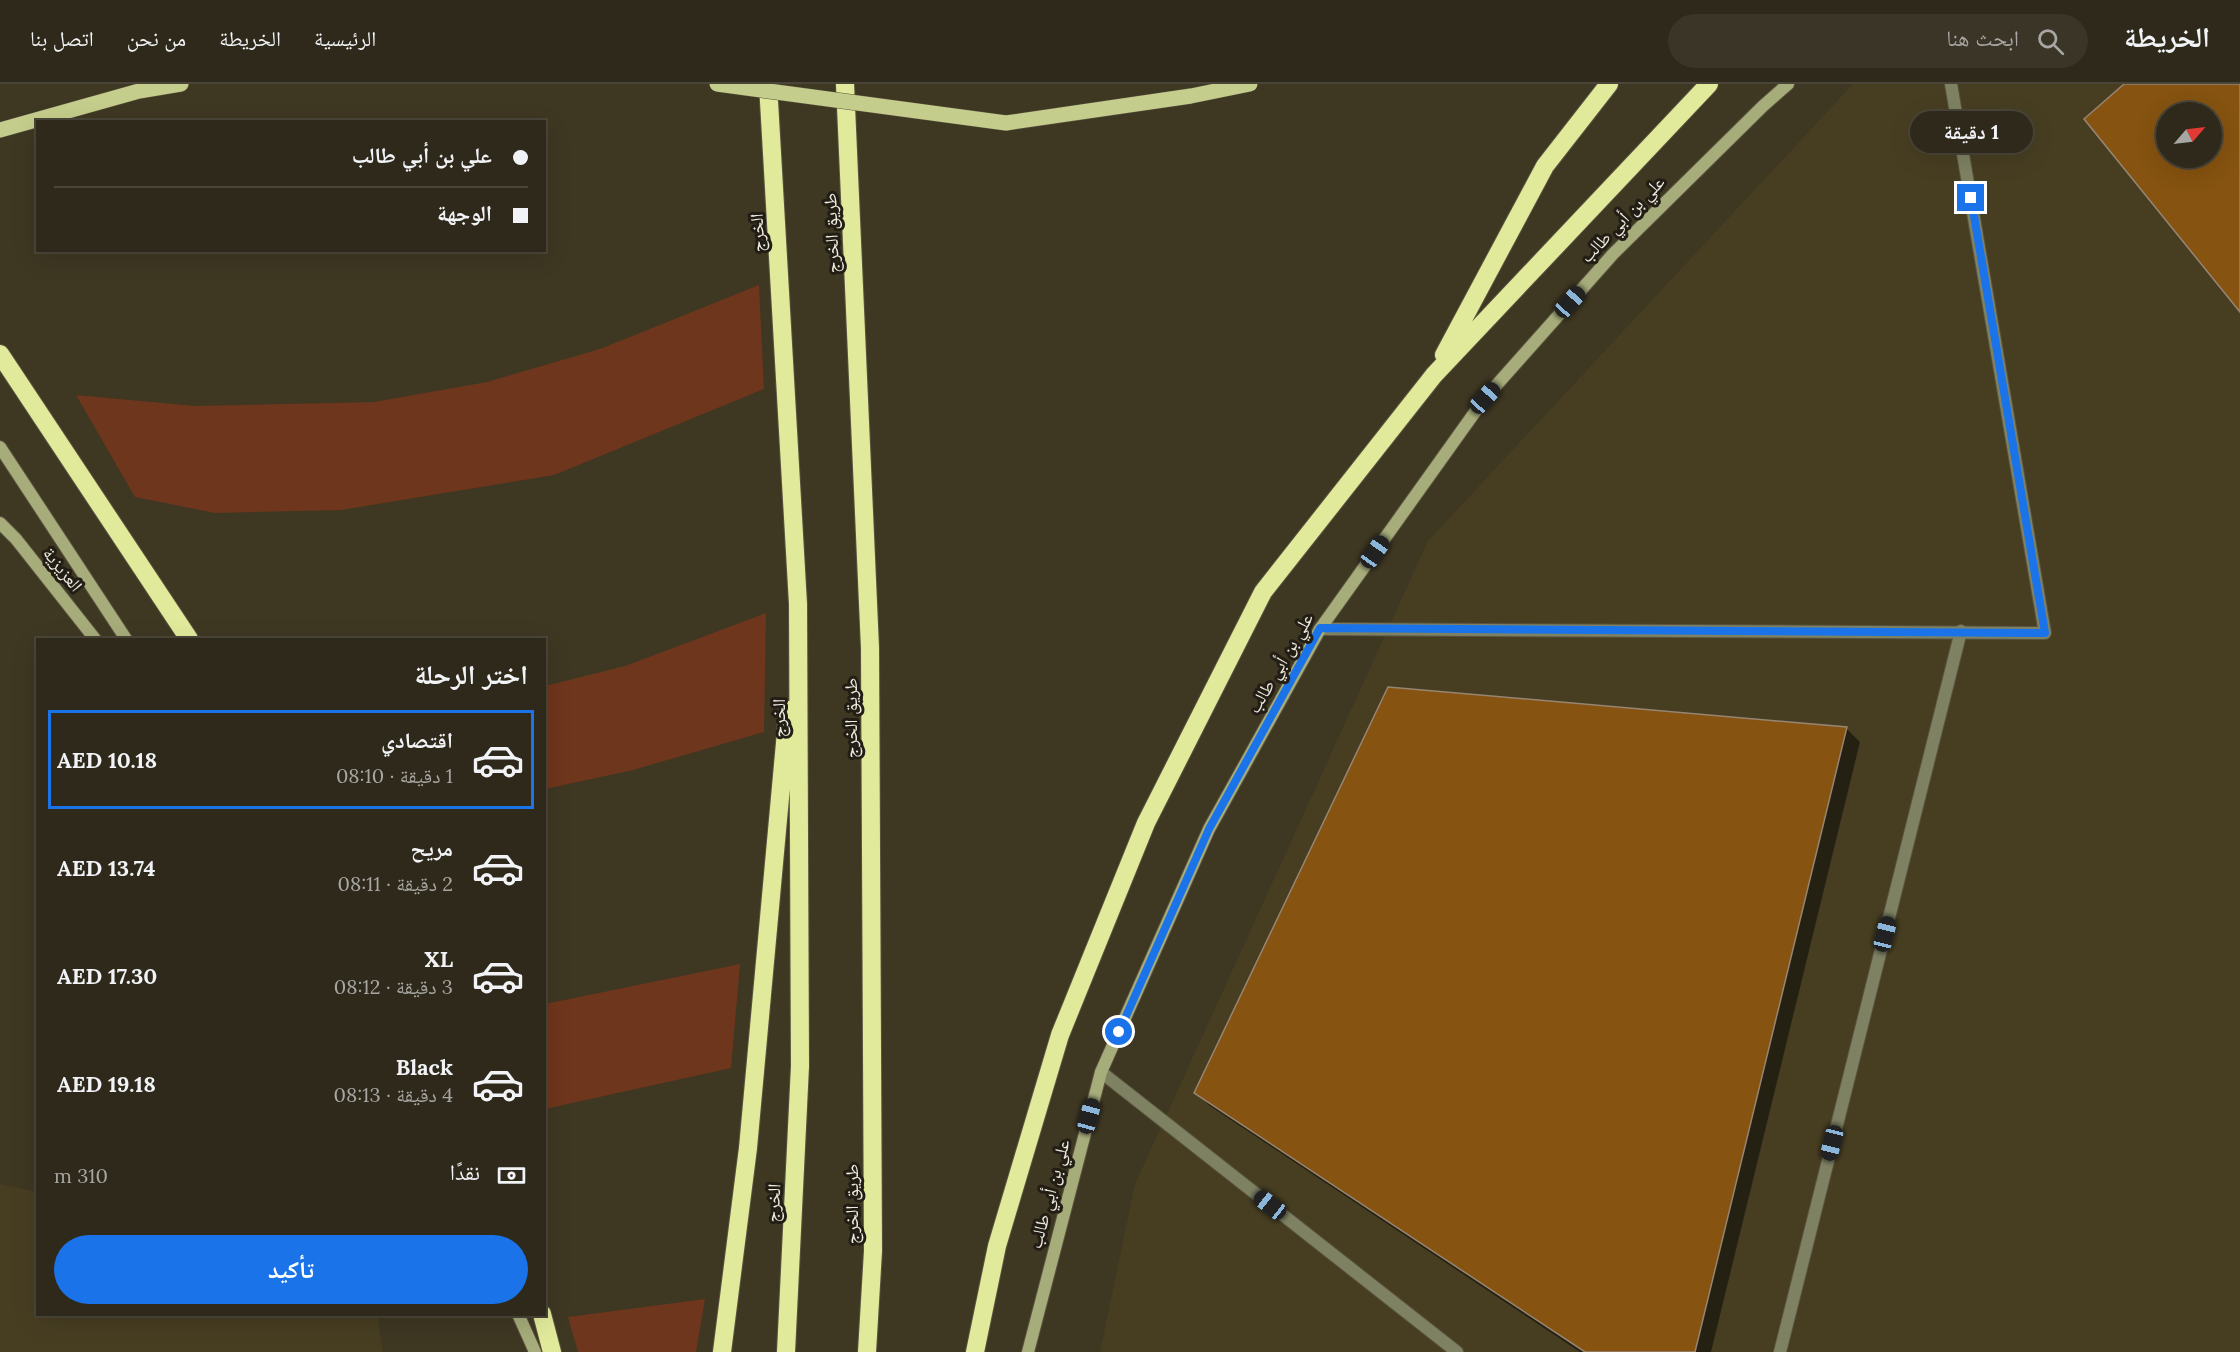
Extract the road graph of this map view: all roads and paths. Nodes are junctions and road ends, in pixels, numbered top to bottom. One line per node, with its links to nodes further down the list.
1 (181, 84): 10 (main road)
2 (717, 84): 5 (main road, bridge)
3 (768, 84): 15 (highway, الخرج)
4 (845, 84): 28 (highway, طريق الخرج)
5 (1250, 84)
6 (1609, 84): 12 (highway)
7 (1709, 84): 12 (highway)
8 (1788, 84): 16 (street, علي بن أبي طالب)
9 (1951, 84): 17 (street)
10 (0, 130)
11 (0, 354): 20 (highway)
12 (1434, 375): 29 (highway)
13 (0, 447): 19 (street)
14 (0, 523): 18 (street, العزيزية)
15 (798, 604): 26 (highway); 27 (highway, الخرج)
16 (1320, 628): 17 (street); 21 (street, علي بن أبي طالب)
17 (1961, 632): 32 (street)
18 (94, 638)
19 (125, 638)
20 (188, 638)
21 (1101, 1072): 30 (street, علي بن أبي طالب); 31 (street)
22 (519, 1316): 24 (street)
23 (543, 1316): 25 (highway)
24 (535, 1352)
25 (552, 1352)
26 (722, 1352)
27 (786, 1352)
28 (867, 1352)
29 (975, 1352)
30 (1028, 1352)
31 (1457, 1352)
32 (1780, 1352)

